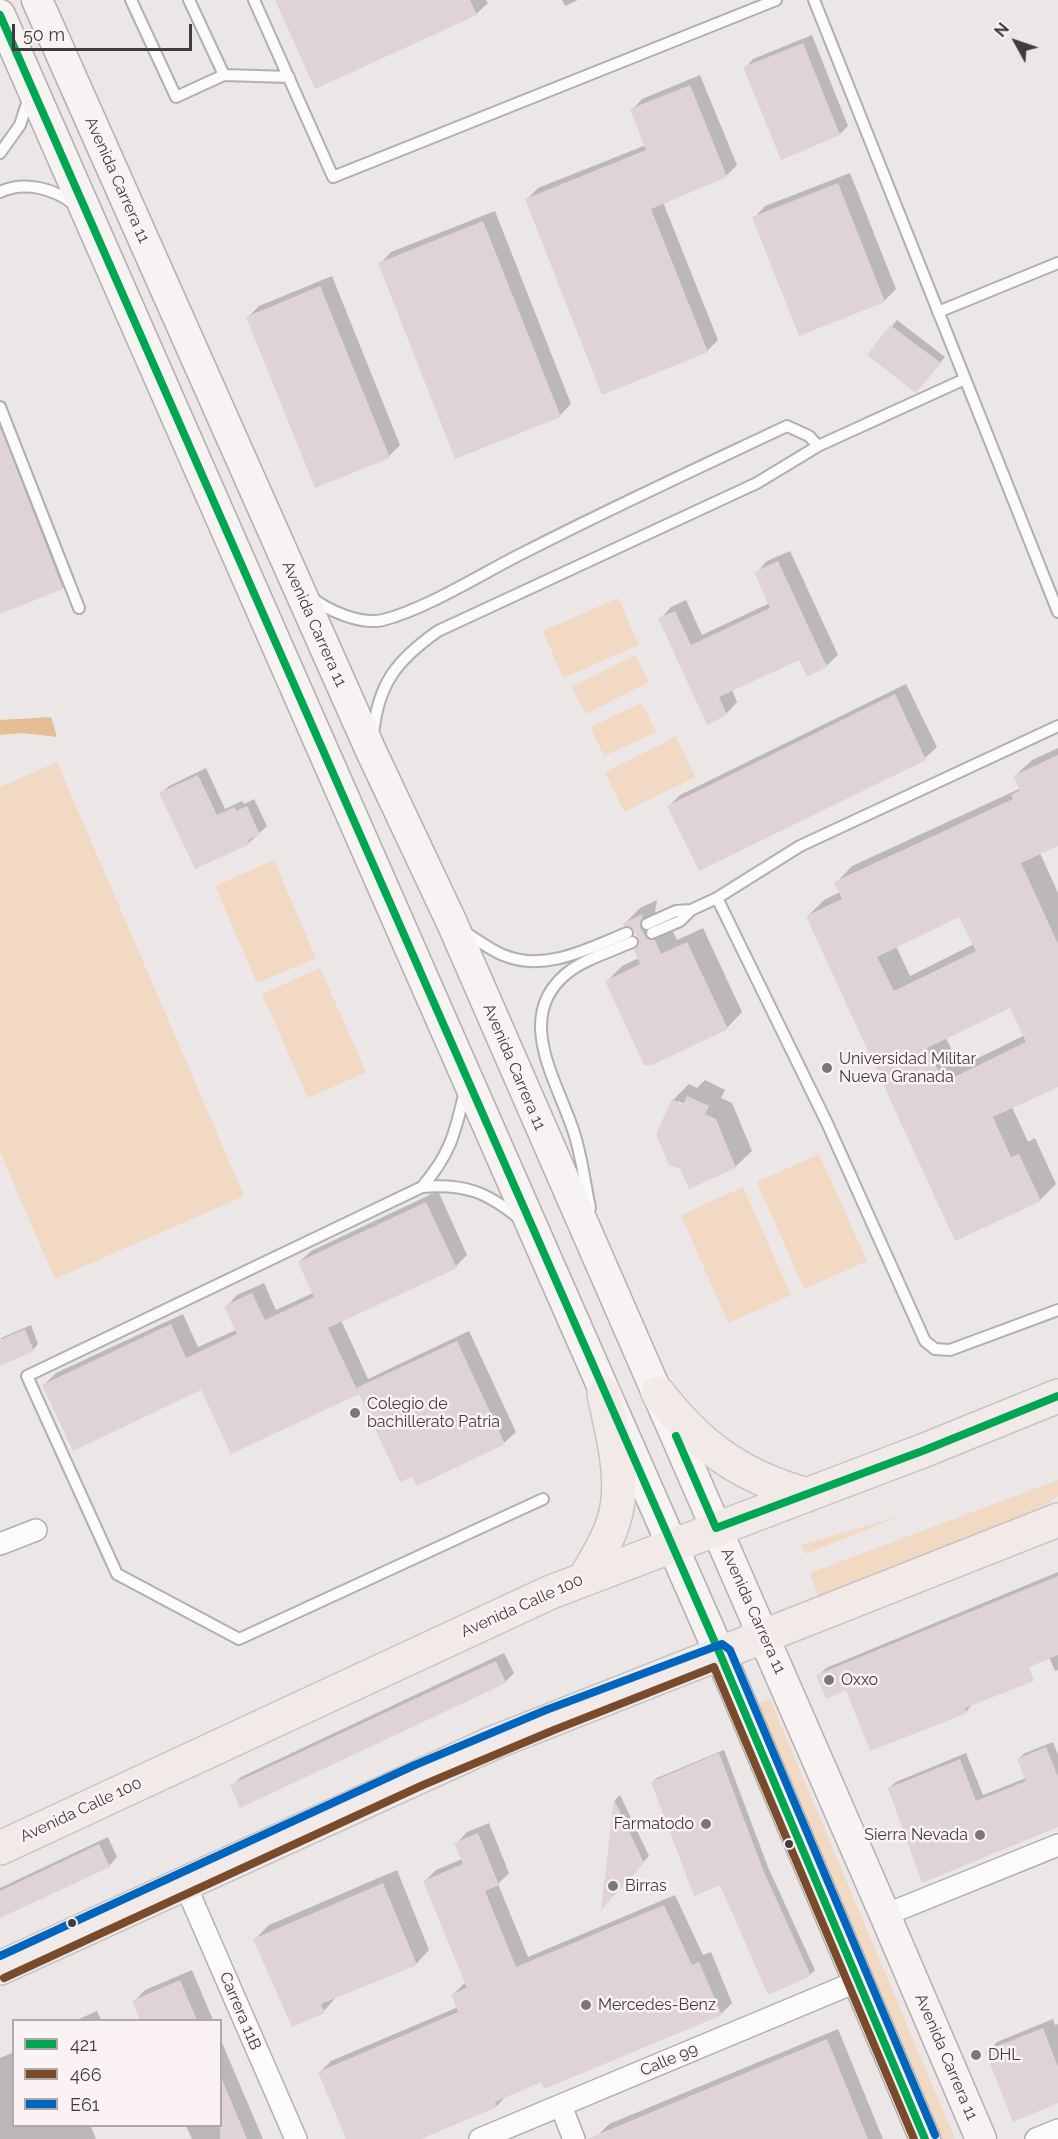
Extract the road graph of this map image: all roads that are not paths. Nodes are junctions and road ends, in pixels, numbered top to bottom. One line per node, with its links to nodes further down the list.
1 (37, 0): 19 (main road, Avenida Carrera 11)
2 (131, 0): 8 (lane)
3 (189, 0): 8 (lane)
4 (254, 0): 9 (lane)
5 (776, 0): 9 (lane)
6 (814, 0): 15 (lane)
7 (0, 15): 10 (main road)
8 (224, 75): 9 (lane)
9 (289, 77)
10 (31, 88): 11 (lane); 13 (main road)
11 (0, 153)
12 (0, 192): 13 (lane)
13 (91, 218): 27 (main road)
14 (1058, 263): 15 (lane)
15 (938, 312): 16 (lane)
16 (965, 379): 18 (lane); 21 (lane)
17 (0, 407): 20 (lane)
18 (818, 446): 19 (lane); 23 (lane)
19 (297, 585): 23 (main road, Avenida Carrera 11)
20 (79, 608)
21 (1058, 612)
22 (1058, 726): 24 (lane)
23 (371, 751): 25 (main road, Avenida Carrera 11)
24 (717, 898): 26 (lane); 31 (lane)
25 (452, 924): 30 (main road, Avenida Carrera 11); 30 (lane)
26 (650, 929)
27 (467, 1082): 28 (lane); 29 (main road)
28 (422, 1187): 29 (lane); 36 (lane)
29 (531, 1228): 33 (main road)
30 (603, 1273): 32 (main road, Avenida Carrera 11)
31 (1058, 1310)
32 (658, 1393): 35 (main road); 38 (main road, Avenida Carrera 11)
33 (604, 1394): 41 (main road); 42 (main road)
34 (1058, 1396): 35 (main road, Avenida Calle 100)
35 (807, 1495): 38 (main road, Avenida Calle 100)
36 (543, 1499)
37 (1058, 1520): 43 (main road)
38 (716, 1528): 41 (main road, Avenida Calle 100); 43 (main road, Avenida Carrera 11)
39 (36, 1530): 40 (street)
40 (0, 1544)
41 (671, 1545): 42 (main road, Avenida Calle 100); 44 (main road)
42 (585, 1578): 46 (main road, Avenida Calle 100)
43 (764, 1636): 44 (main road); 48 (main road, Avenida Carrera 11)
44 (720, 1654): 47 (main road); 50 (main road)
45 (1058, 1845): 48 (street)
46 (0, 1848)
47 (184, 1882): 49 (main road); 53 (street, Carrera 11B)
48 (885, 1915): 57 (main road, Avenida Carrera 11)
49 (0, 1968)
50 (858, 1982): 51 (street, Calle 99); 56 (main road)
51 (561, 2106): 54 (street, Calle 99); 55 (street)
52 (1058, 2130): 58 (street)
53 (296, 2139)
54 (480, 2139)
55 (574, 2139)
56 (925, 2139)
57 (981, 2139)
58 (1036, 2139)

